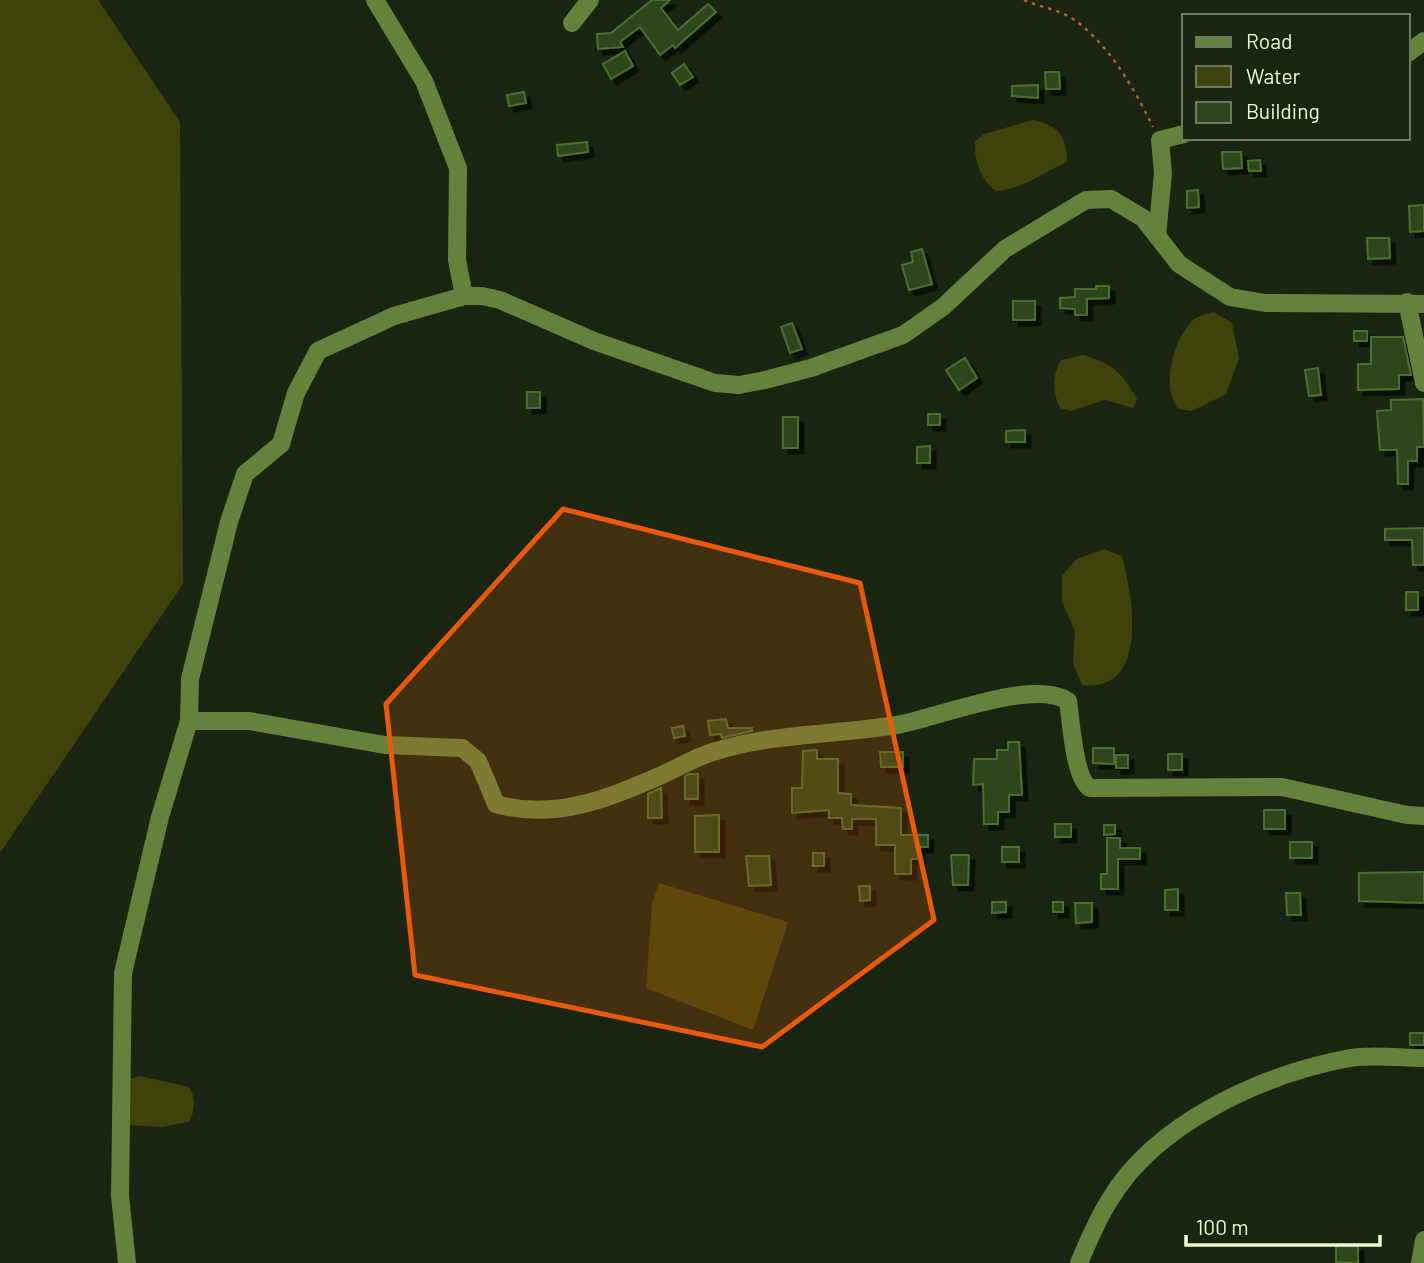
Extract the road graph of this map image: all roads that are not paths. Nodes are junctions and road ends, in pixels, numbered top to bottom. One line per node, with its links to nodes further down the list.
1 (375, 0): 6 (street)
2 (590, 0): 3 (street)
3 (572, 23)
4 (1182, 134): 5 (street)
5 (1157, 236): 6 (street); 7 (street)
6 (464, 296): 9 (street)
7 (1415, 303): 8 (street)
8 (1424, 383)
9 (189, 721): 10 (street); 13 (street)
10 (1424, 816)
11 (1424, 1058): 14 (street)
12 (1424, 1240): 15 (street)
13 (127, 1263)
14 (1079, 1263)
15 (1420, 1263)

